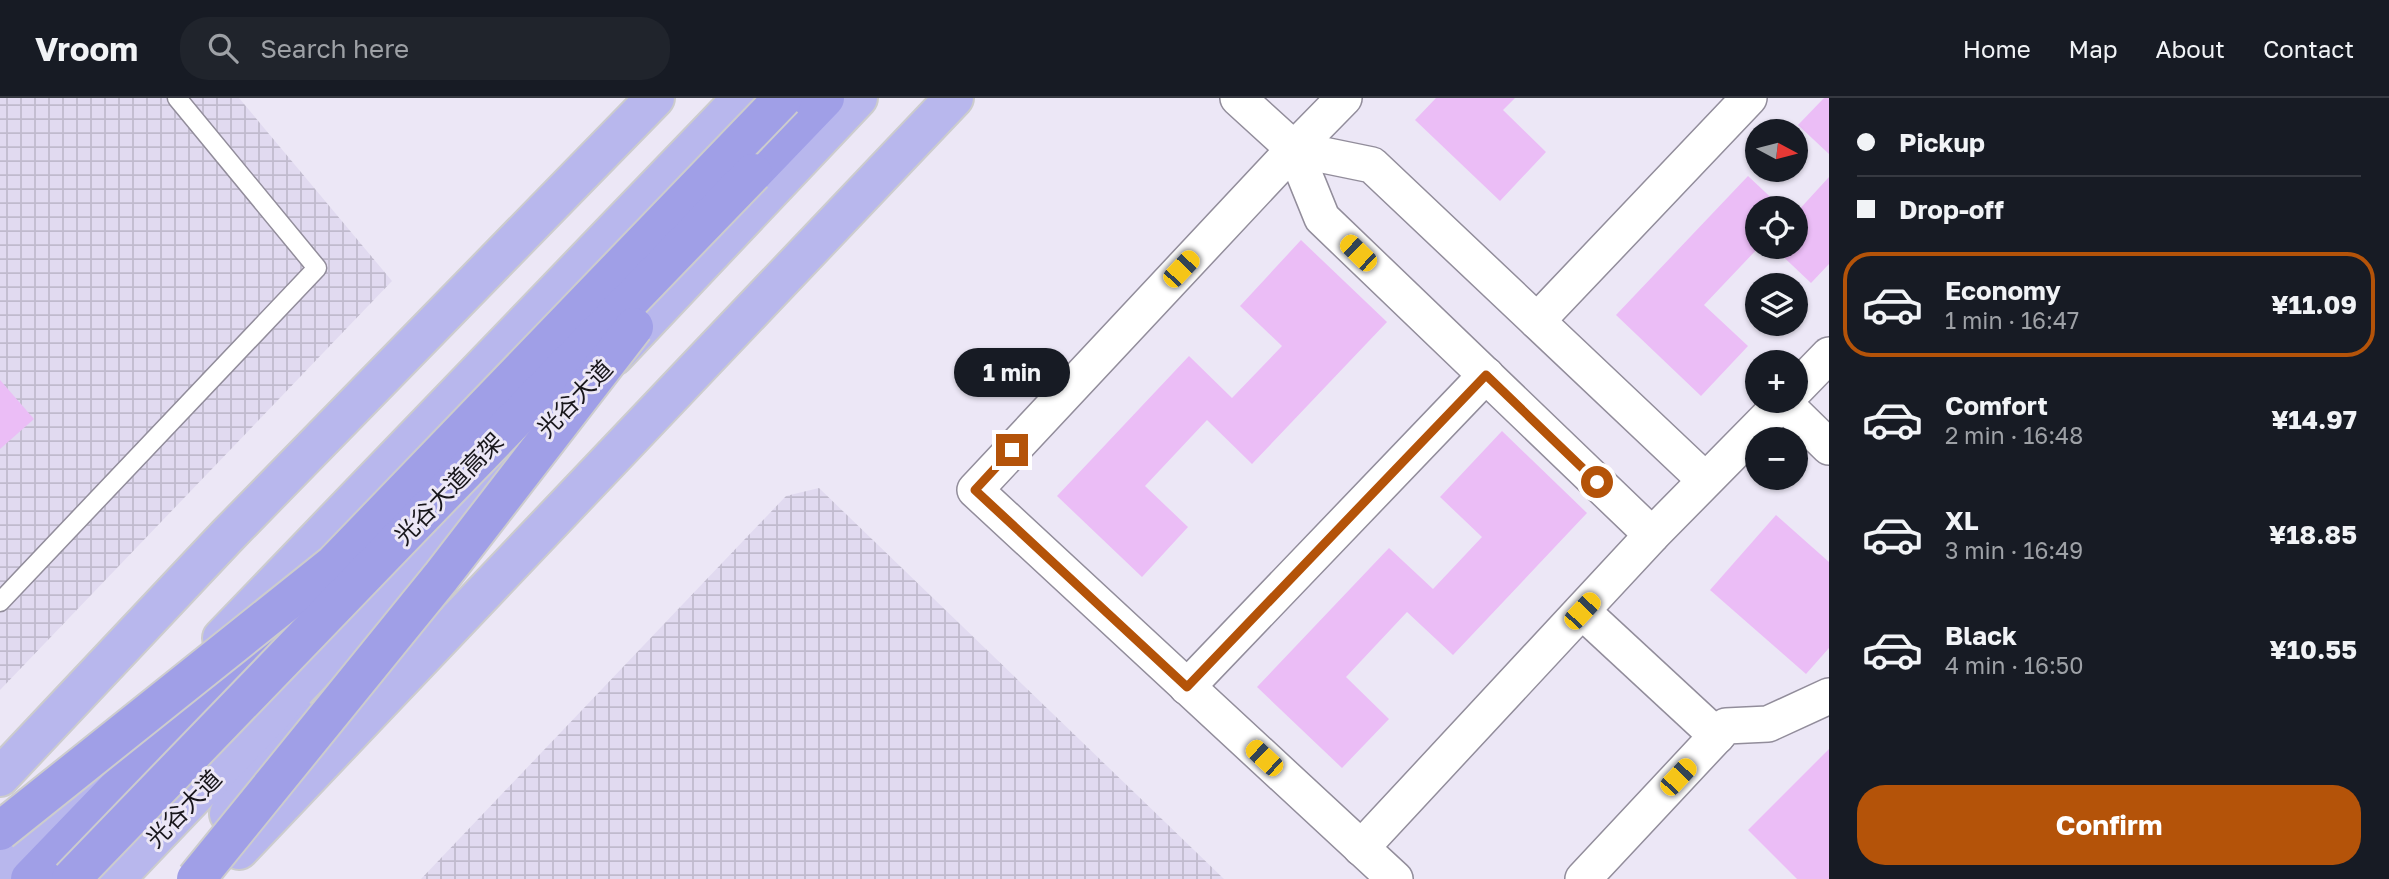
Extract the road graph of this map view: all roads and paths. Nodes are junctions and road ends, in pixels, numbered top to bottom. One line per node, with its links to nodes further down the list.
1 (177, 98): 27 (lane)
2 (655, 98): 33 (main road)
3 (730, 98): 12 (main road)
4 (743, 98): 12 (main road)
5 (783, 98): 26 (highway, 光谷大道高架, bridge)
6 (825, 98): 14 (highway, 光谷大道高架)
7 (858, 98): 25 (main road, 光谷大道)
8 (954, 98): 42 (main road)
9 (1238, 98): 13 (street)
10 (1344, 98): 13 (street)
11 (1749, 98): 15 (street)
12 (703, 139): 22 (main road)
13 (1294, 149): 15 (street); 17 (street); 30 (street)
14 (752, 173): 38 (highway, 光谷大道高架, bridge); 41 (highway, bridge)
15 (1537, 321): 23 (street)
16 (1829, 355): 18 (street)
17 (1486, 375): 24 (street); 30 (street)
18 (1808, 376)
19 (1771, 413): 23 (street)
20 (1800, 413): 21 (street)
21 (1829, 447)
22 (377, 475): 25 (main road); 36 (main road)
23 (1705, 480): 24 (street)
24 (1652, 535): 28 (street)
25 (432, 547): 29 (main road, 光谷大道)
26 (334, 564): 34 (highway, bridge); 37 (highway, 光谷大道高架, bridge)
27 (0, 602)
28 (1582, 611): 32 (street); 35 (street)
29 (368, 615): 39 (main road, 光谷大道); 40 (main road)
30 (1187, 687): 35 (street)
31 (1829, 696): 32 (street)
32 (1717, 736): 44 (street)
33 (0, 777)
34 (0, 831)
35 (1361, 848): 43 (street)
36 (0, 875)
37 (30, 879)
38 (71, 879)
39 (115, 879)
40 (184, 879)
41 (196, 879)
42 (211, 879)
43 (1395, 879)
44 (1583, 879)

